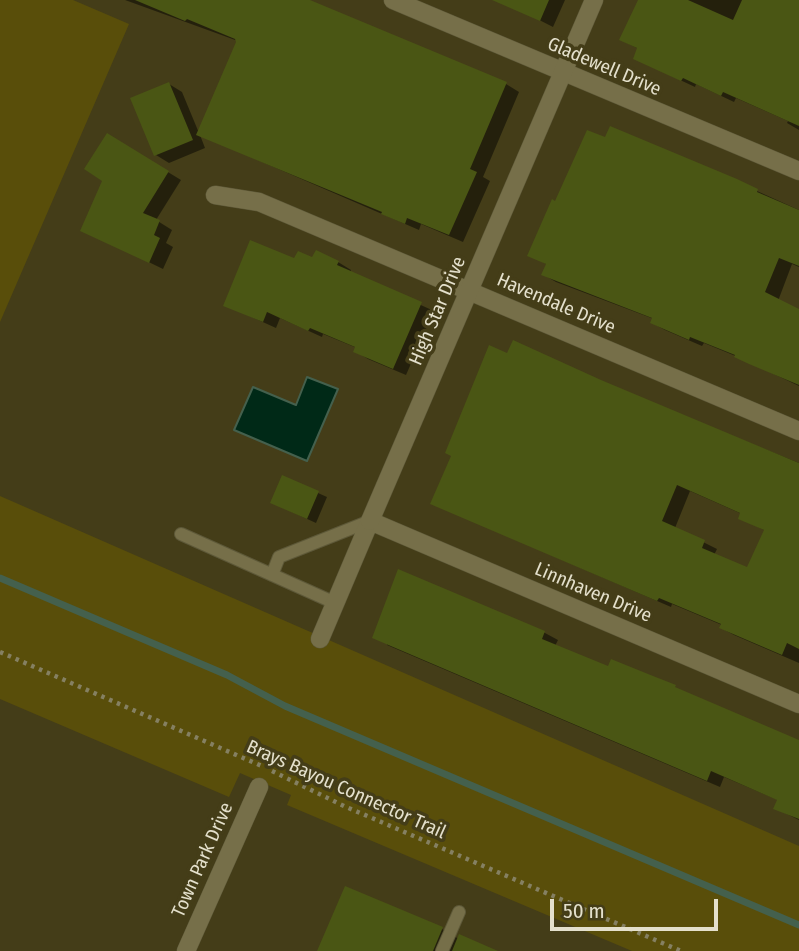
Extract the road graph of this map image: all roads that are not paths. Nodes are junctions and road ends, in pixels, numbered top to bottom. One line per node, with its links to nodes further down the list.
1 (393, 0): 3 (street, Gladewell Drive)
2 (594, 0): 3 (street, High Star Drive)
3 (563, 73): 4 (street, Gladewell Drive); 6 (street, High Star Drive)
4 (799, 171)
5 (215, 195): 6 (street, Havendale Drive)
6 (470, 290): 7 (street, Havendale Drive); 8 (street, High Star Drive)
7 (799, 431)
8 (370, 521): 10 (lane); 11 (street, High Star Drive); 13 (street, Linnhaven Drive)
9 (181, 534): 10 (lane)
10 (272, 575): 11 (lane)
11 (335, 603): 12 (street, High Star Drive)
12 (320, 639)
13 (799, 704)
14 (259, 787): 16 (street, Town Park Drive)
15 (459, 912): 17 (lane)
16 (186, 951)
17 (443, 951)

